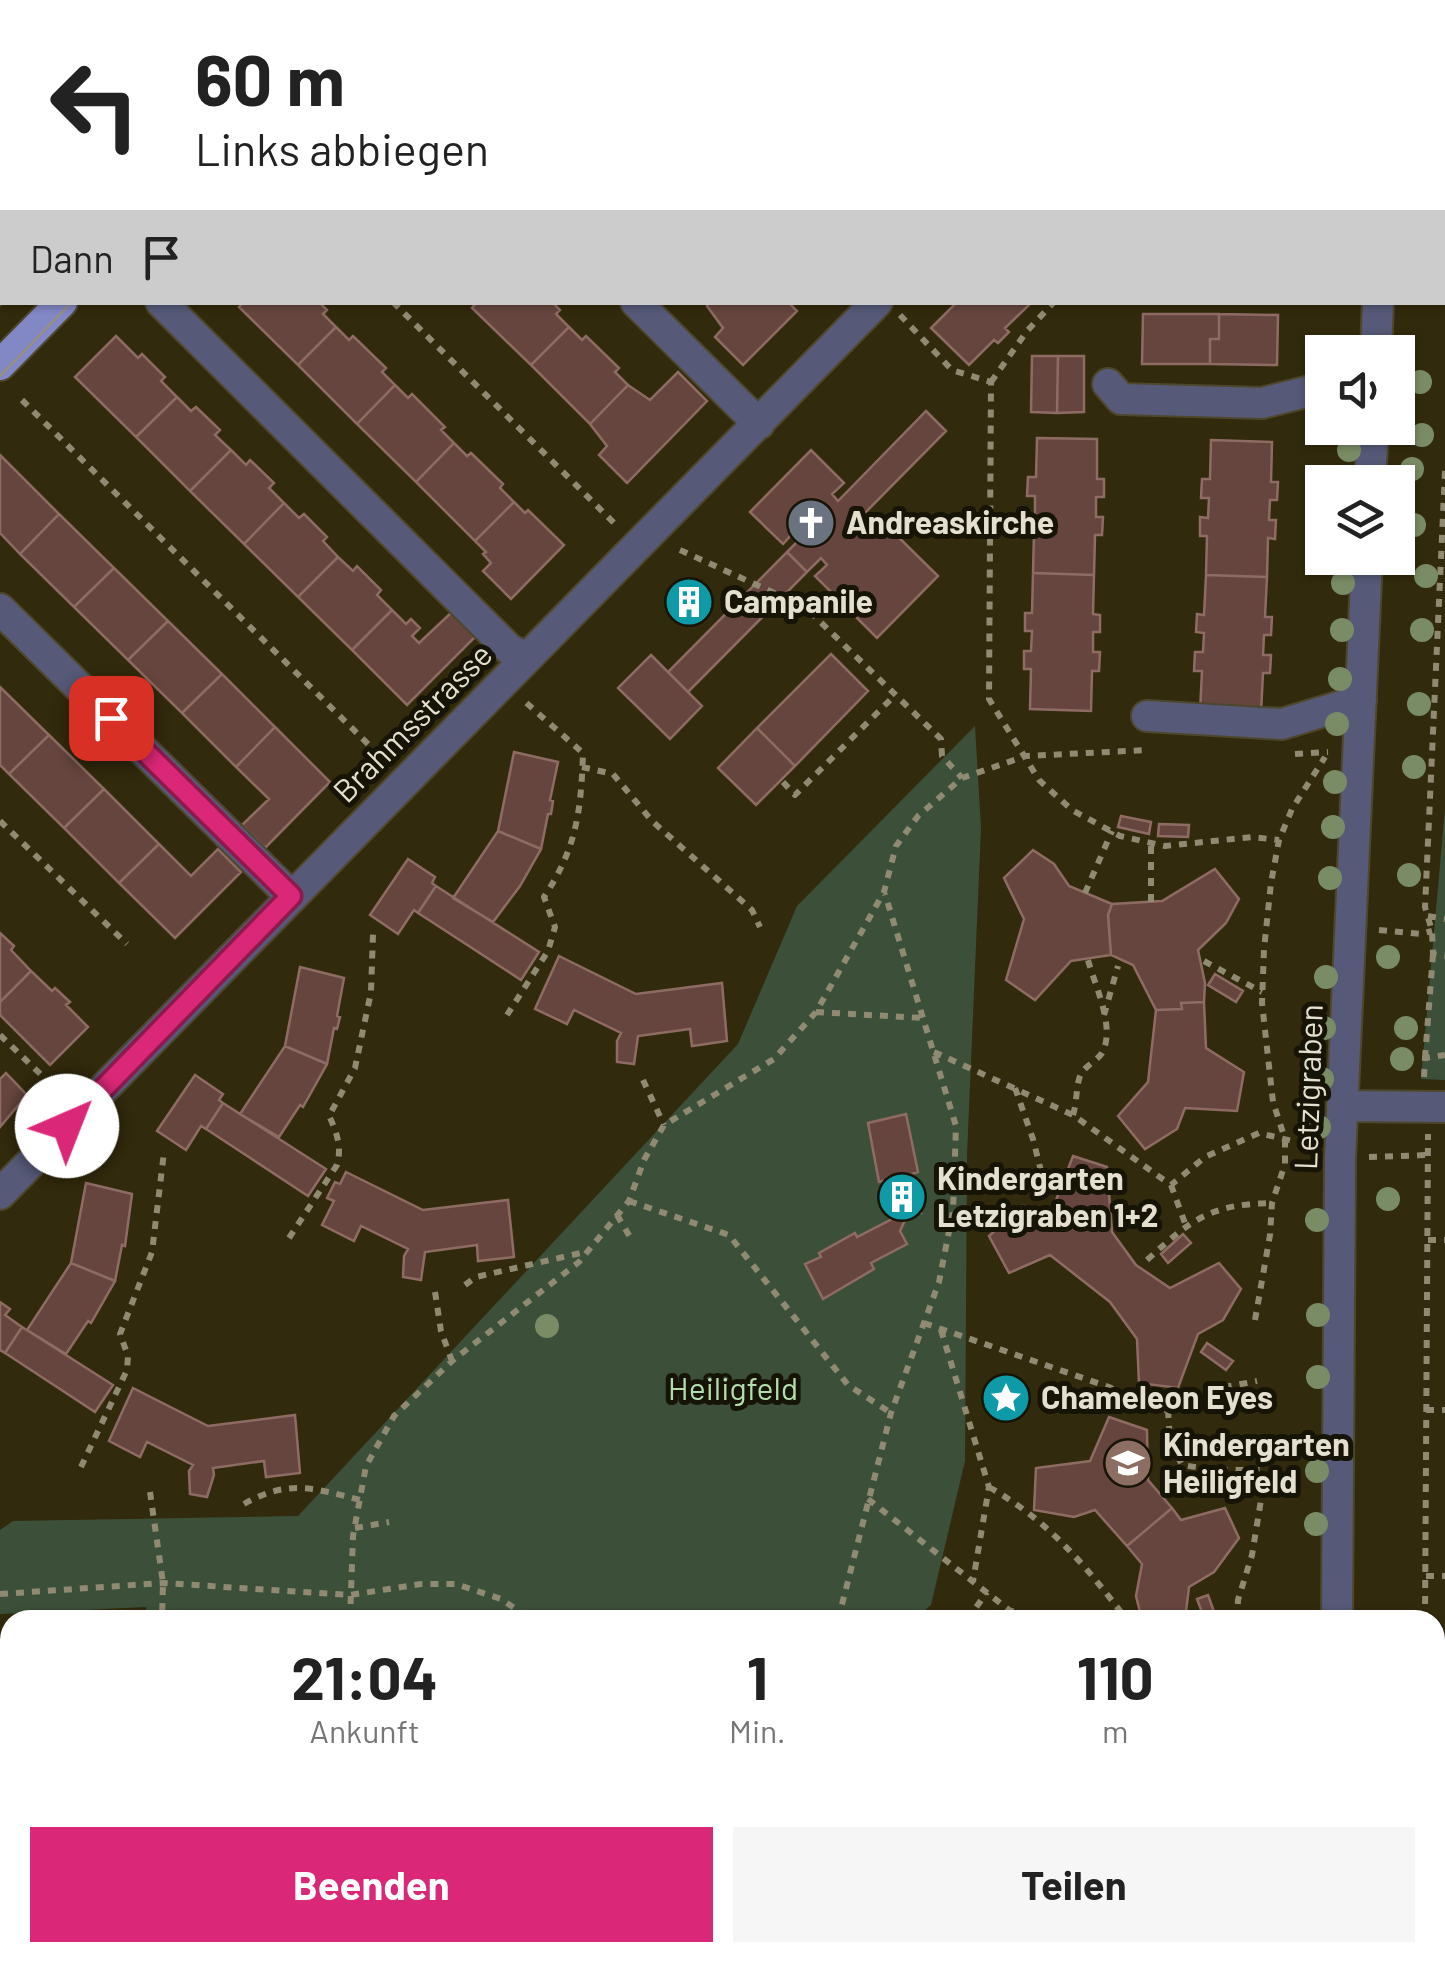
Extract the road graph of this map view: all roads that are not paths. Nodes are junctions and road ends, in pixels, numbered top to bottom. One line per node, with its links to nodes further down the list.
1 (59, 305): 7 (main road)
2 (164, 305): 13 (street)
3 (639, 305): 10 (street)
4 (1378, 305): 6 (street)
5 (886, 306): 10 (street, Brahmsstrasse)
6 (1377, 335)
7 (0, 366)
8 (1108, 384): 9 (street)
9 (1305, 393)
10 (759, 424): 13 (street, Brahmsstrasse)
11 (1366, 575): 14 (street, Letzigraben)
12 (0, 609): 16 (street)
13 (526, 658): 16 (street, Brahmsstrasse)
14 (1360, 700): 15 (street); 17 (street, Letzigraben)
15 (1147, 716)
16 (291, 896): 19 (street, Brahmsstrasse)
17 (1342, 1106): 18 (street); 20 (street, Letzigraben)
18 (1432, 1109)
19 (0, 1194)
20 (1338, 1610)

